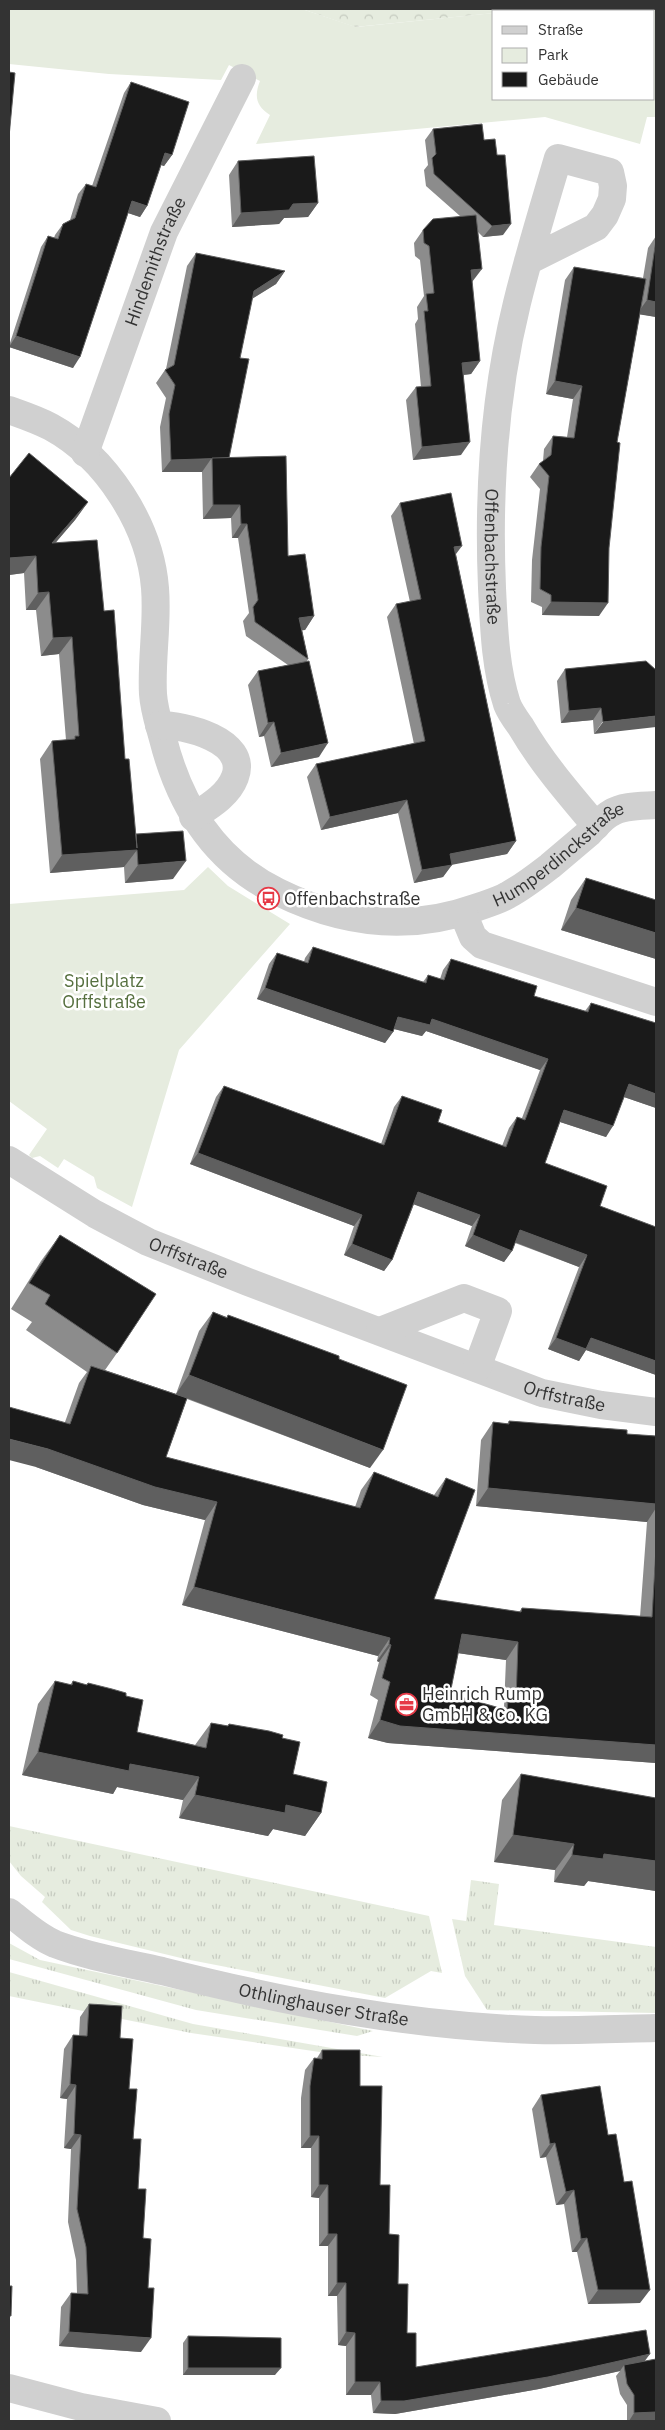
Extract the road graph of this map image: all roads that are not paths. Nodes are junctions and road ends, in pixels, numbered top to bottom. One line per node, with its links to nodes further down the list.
1 (242, 78): 4 (street, Hindemithstraße)
2 (528, 261): 8 (street, Offenbachstraße)
3 (9, 410): 4 (street)
4 (85, 453): 5 (street)
5 (159, 725): 7 (street); 7 (street)
6 (656, 805): 8 (street, Humperdinckstraße)
7 (193, 817): 9 (street, Humperdinckstraße)
8 (596, 826): 9 (street, Humperdinckstraße)
9 (463, 913): 10 (street)
10 (656, 1002)
11 (9, 1160): 12 (street, Orffstraße)
12 (380, 1331): 13 (street, Orffstraße); 13 (street)
13 (477, 1368): 14 (street, Orffstraße)
14 (656, 1412)
15 (9, 1912): 16 (street, Othlinghauser Straße)
16 (656, 2028)
17 (9, 2388): 18 (street)
18 (157, 2421)

